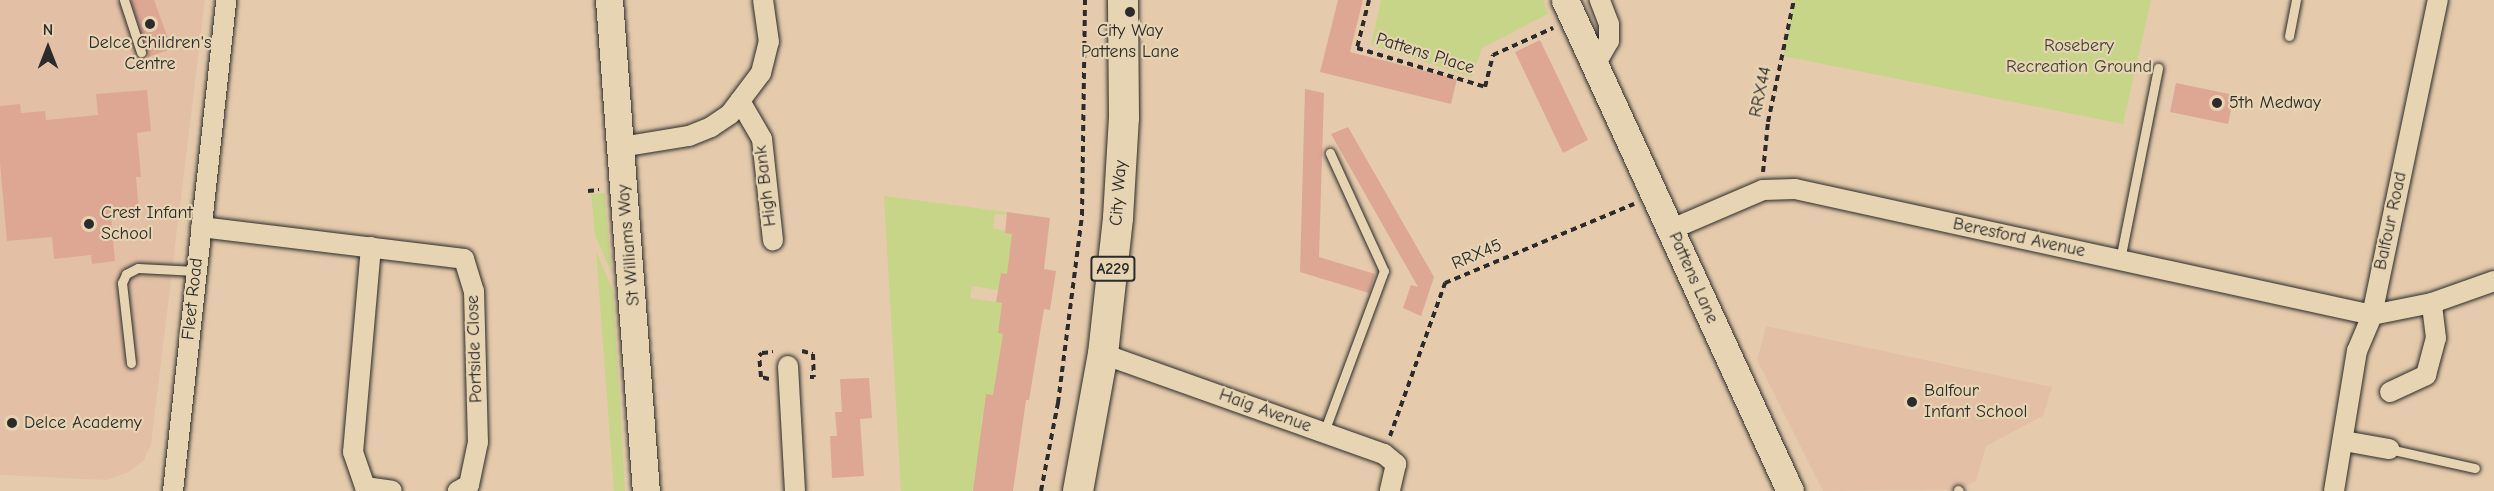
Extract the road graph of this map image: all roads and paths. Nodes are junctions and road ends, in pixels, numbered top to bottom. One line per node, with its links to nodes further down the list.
1 (124, 0): 14 (lane)
2 (226, 0): 22 (street, Fleet Road)
3 (609, 0): 18 (street, St Williams Way)
4 (763, 0): 17 (street)
5 (1085, 0): 45 (path)
6 (1123, 0): 31 (main road, City Way / A229)
7 (1369, 0): 12 (path, Pattens Place)
8 (1599, 0): 15 (street)
9 (1794, 0): 20 (path, RRX44)
10 (2296, 0): 13 (lane)
11 (2438, 0): 30 (street, Balfour Road)
12 (1569, 9): 15 (street, Pattens Lane)
13 (2289, 36)
14 (141, 52)
15 (1595, 65): 21 (street, Pattens Lane)
16 (2158, 68): 26 (lane)
17 (740, 101): 18 (street); 24 (street, High Bank)
18 (621, 147): 43 (street, St Williams Way)
19 (1330, 153): 35 (lane)
20 (1763, 190): 23 (street, Beresford Avenue); 26 (street, Beresford Avenue)
21 (1654, 195): 23 (street, Pattens Lane); 38 (path, RRX45)
22 (201, 227): 25 (street, Portside Close); 27 (street, Fleet Road)
23 (1672, 230): 48 (street, Pattens Lane)
24 (772, 240)
25 (371, 248): 40 (street); 42 (street, Portside Close)
26 (2120, 260): 30 (street, Beresford Avenue)
27 (196, 271): 32 (lane); 41 (street, Fleet Road)
28 (2494, 280): 29 (street)
29 (2432, 303): 30 (street); 34 (street)
30 (2372, 315): 36 (street, Balfour Road)
31 (1104, 354): 35 (street, Haig Avenue); 46 (main road, City Way / A229)
32 (131, 363)
33 (788, 366): 44 (street)
34 (2390, 392)
35 (1324, 432): 38 (street, Haig Avenue)
36 (2344, 441): 37 (street); 49 (street, Balfour Road)
37 (2388, 449): 39 (lane)
38 (1384, 454): 47 (street)
39 (2475, 468)
40 (383, 490)
41 (173, 491)
42 (458, 491)
43 (646, 491)
44 (795, 491)
45 (1041, 491)
46 (1078, 491)
47 (1390, 491)
48 (1790, 491)
49 (2334, 491)

